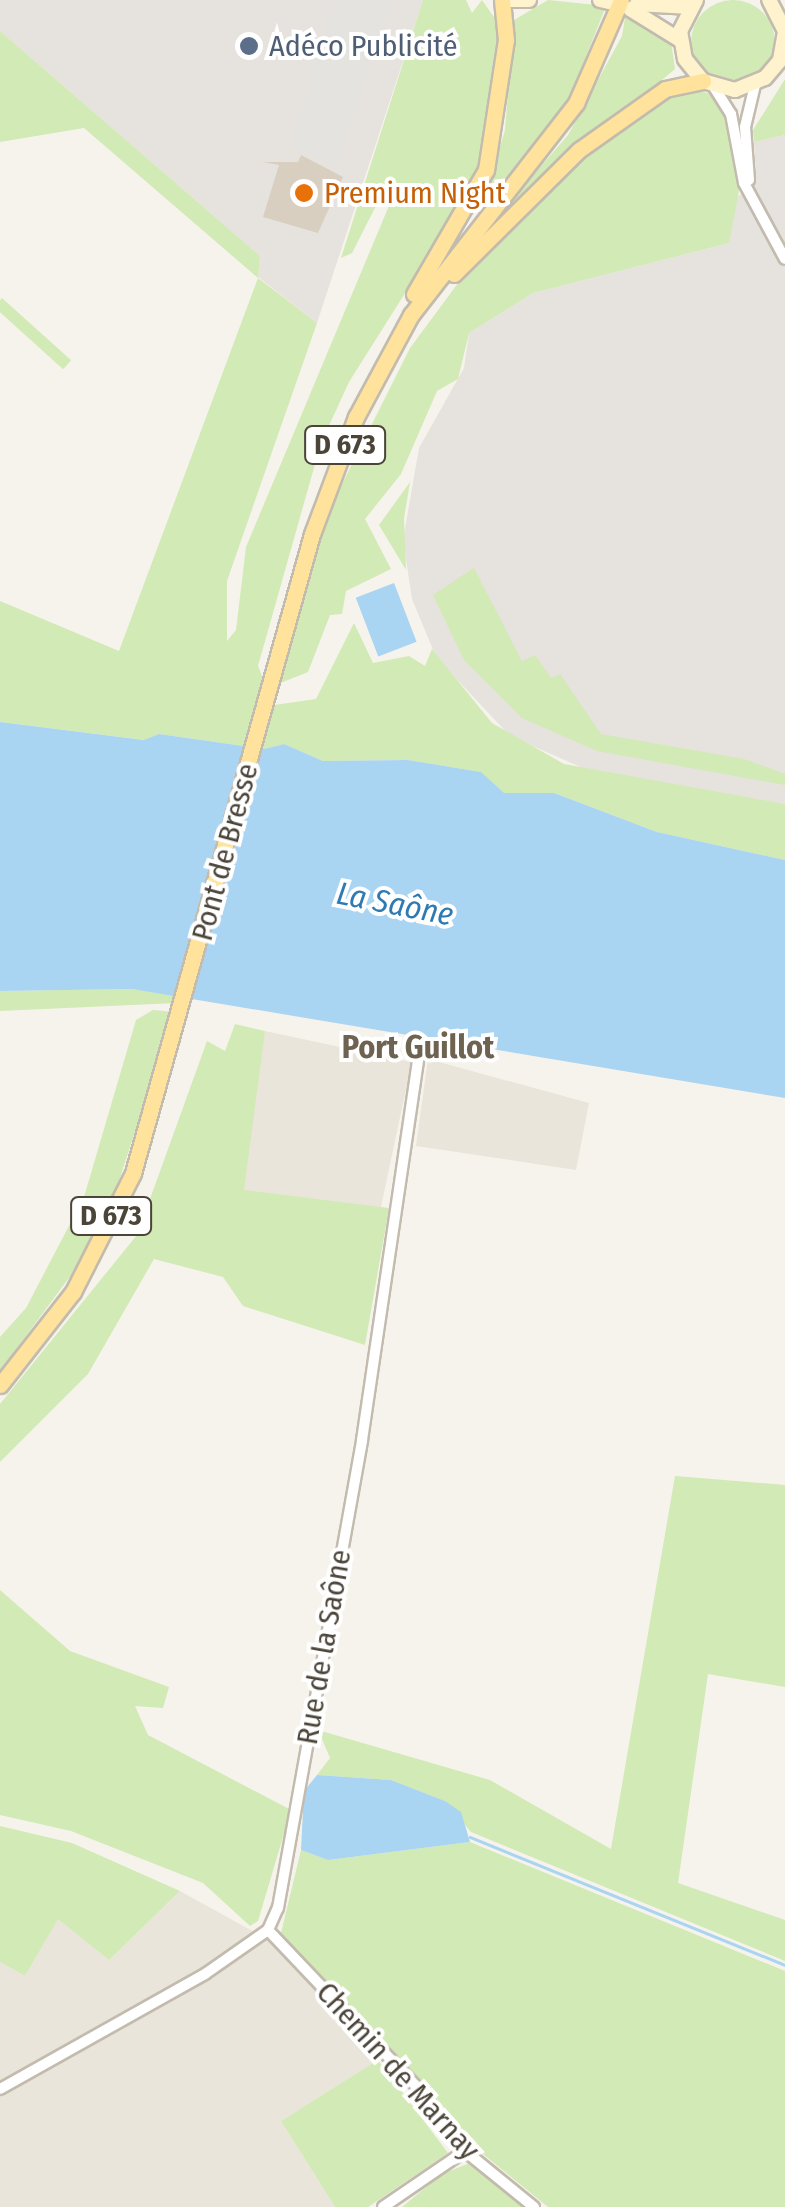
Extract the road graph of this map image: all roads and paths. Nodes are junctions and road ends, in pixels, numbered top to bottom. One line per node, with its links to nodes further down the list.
1 (504, 0): 2 (main road); 12 (main road)
2 (529, 0)
3 (618, 3): 4 (main road); 6 (main road); 12 (main road, D 673)
4 (693, 3): 6 (main road)
5 (778, 9): 7 (main road)
6 (680, 40): 8 (main road)
7 (784, 49): 9 (main road)
8 (708, 84): 9 (main road); 10 (street); 13 (main road)
9 (755, 85): 10 (street)
10 (751, 196): 11 (street)
11 (785, 259)
12 (380, 366): 13 (main road, D 673)
13 (356, 417): 15 (main road, Pont de Bresse / D 673)
14 (419, 1054): 16 (street, Rue de la Saône)
15 (0, 1385)
16 (268, 1930): 17 (street); 18 (street, Chemin de Marnay)
17 (0, 2089)
18 (465, 2152): 19 (street); 20 (street, Chemin de Marnay)
19 (383, 2207)
20 (534, 2207)

